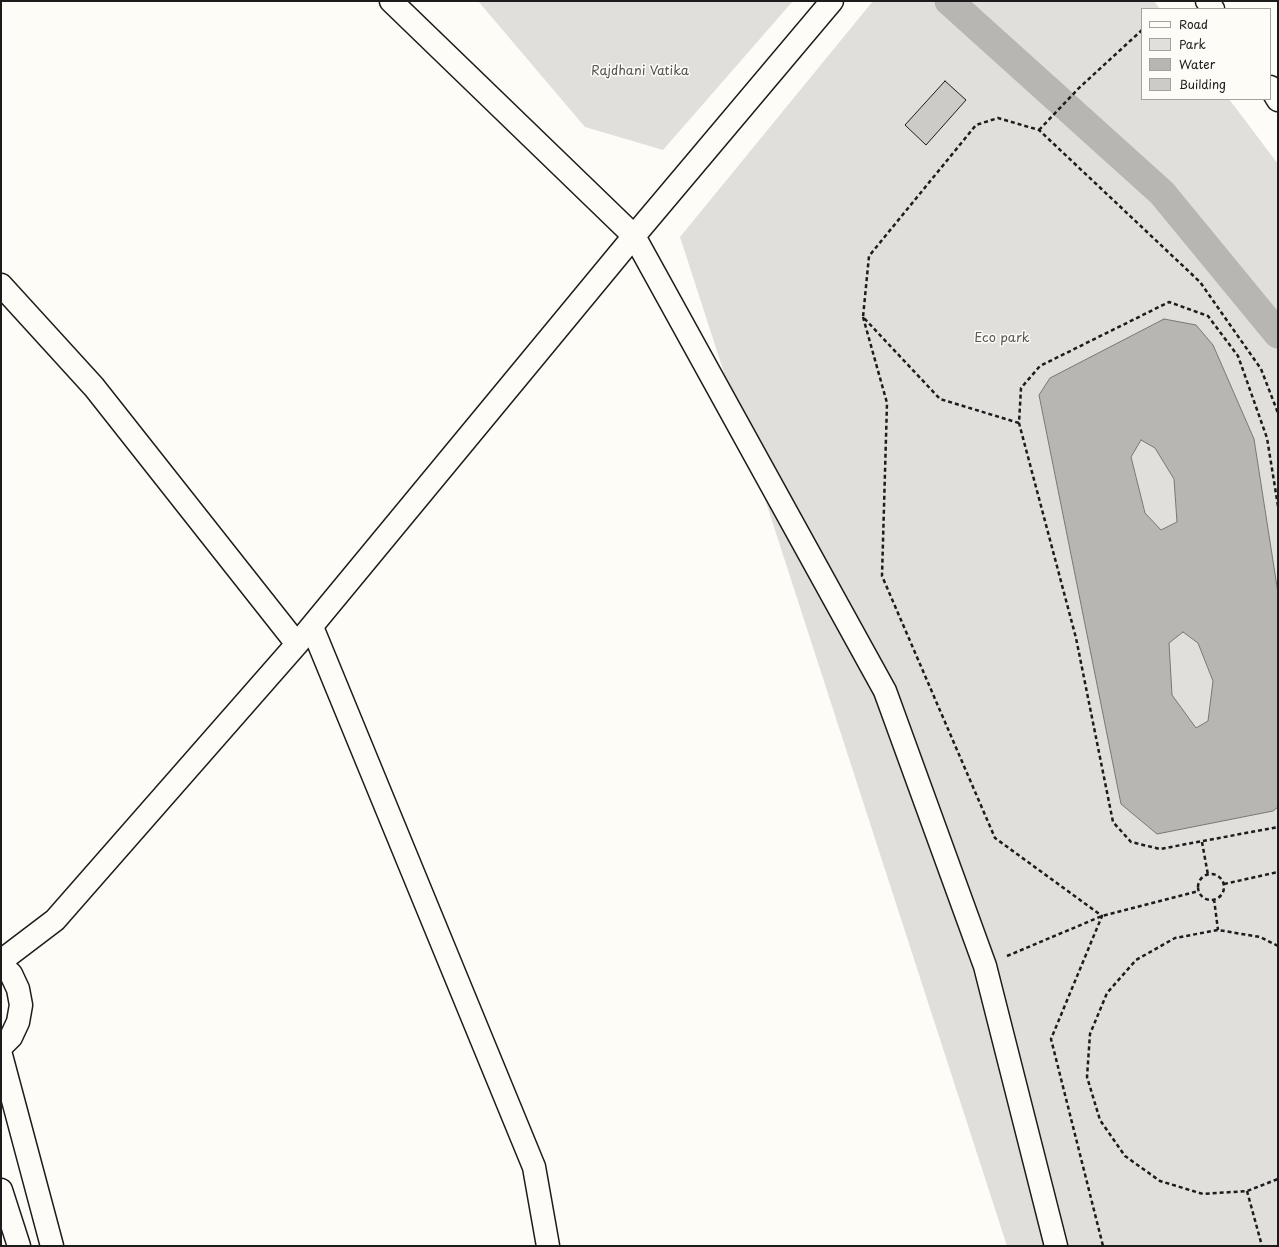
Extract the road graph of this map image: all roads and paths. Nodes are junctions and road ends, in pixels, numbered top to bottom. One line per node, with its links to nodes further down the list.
1 (392, 1): 7 (street)
2 (832, 1): 7 (street)
3 (1141, 31): 6 (path)
4 (1271, 89): 5 (street)
5 (1278, 100)
6 (1038, 130): 9 (path); 10 (path)
7 (634, 236): 13 (street); 27 (street)
8 (1, 285): 14 (street)
9 (863, 318): 11 (path); 22 (path)
10 (1278, 413)
11 (1019, 423): 12 (path); 16 (path)
12 (1278, 506)
13 (312, 627): 14 (street); 35 (street)
14 (297, 644): 25 (street)
15 (1278, 827): 16 (path)
16 (1202, 842): 18 (path)
17 (1278, 872): 19 (path)
18 (1208, 875): 19 (path); 20 (path)
19 (1224, 884): 21 (path)
20 (1199, 891): 21 (path); 22 (path)
21 (1214, 899): 23 (path)
22 (1102, 916): 27 (path); 37 (path)
23 (1218, 930): 24 (path); 32 (path)
24 (1278, 946)
25 (1, 961)
26 (1, 964): 28 (street)
27 (985, 966): 36 (street)
28 (1, 1047)
29 (1, 1055): 34 (street)
30 (1278, 1179): 32 (path)
31 (1, 1190): 33 (street)
32 (1247, 1191): 38 (path)
33 (19, 1246)
34 (52, 1246)
35 (548, 1246)
36 (1056, 1246)
37 (1103, 1246)
38 (1262, 1246)

